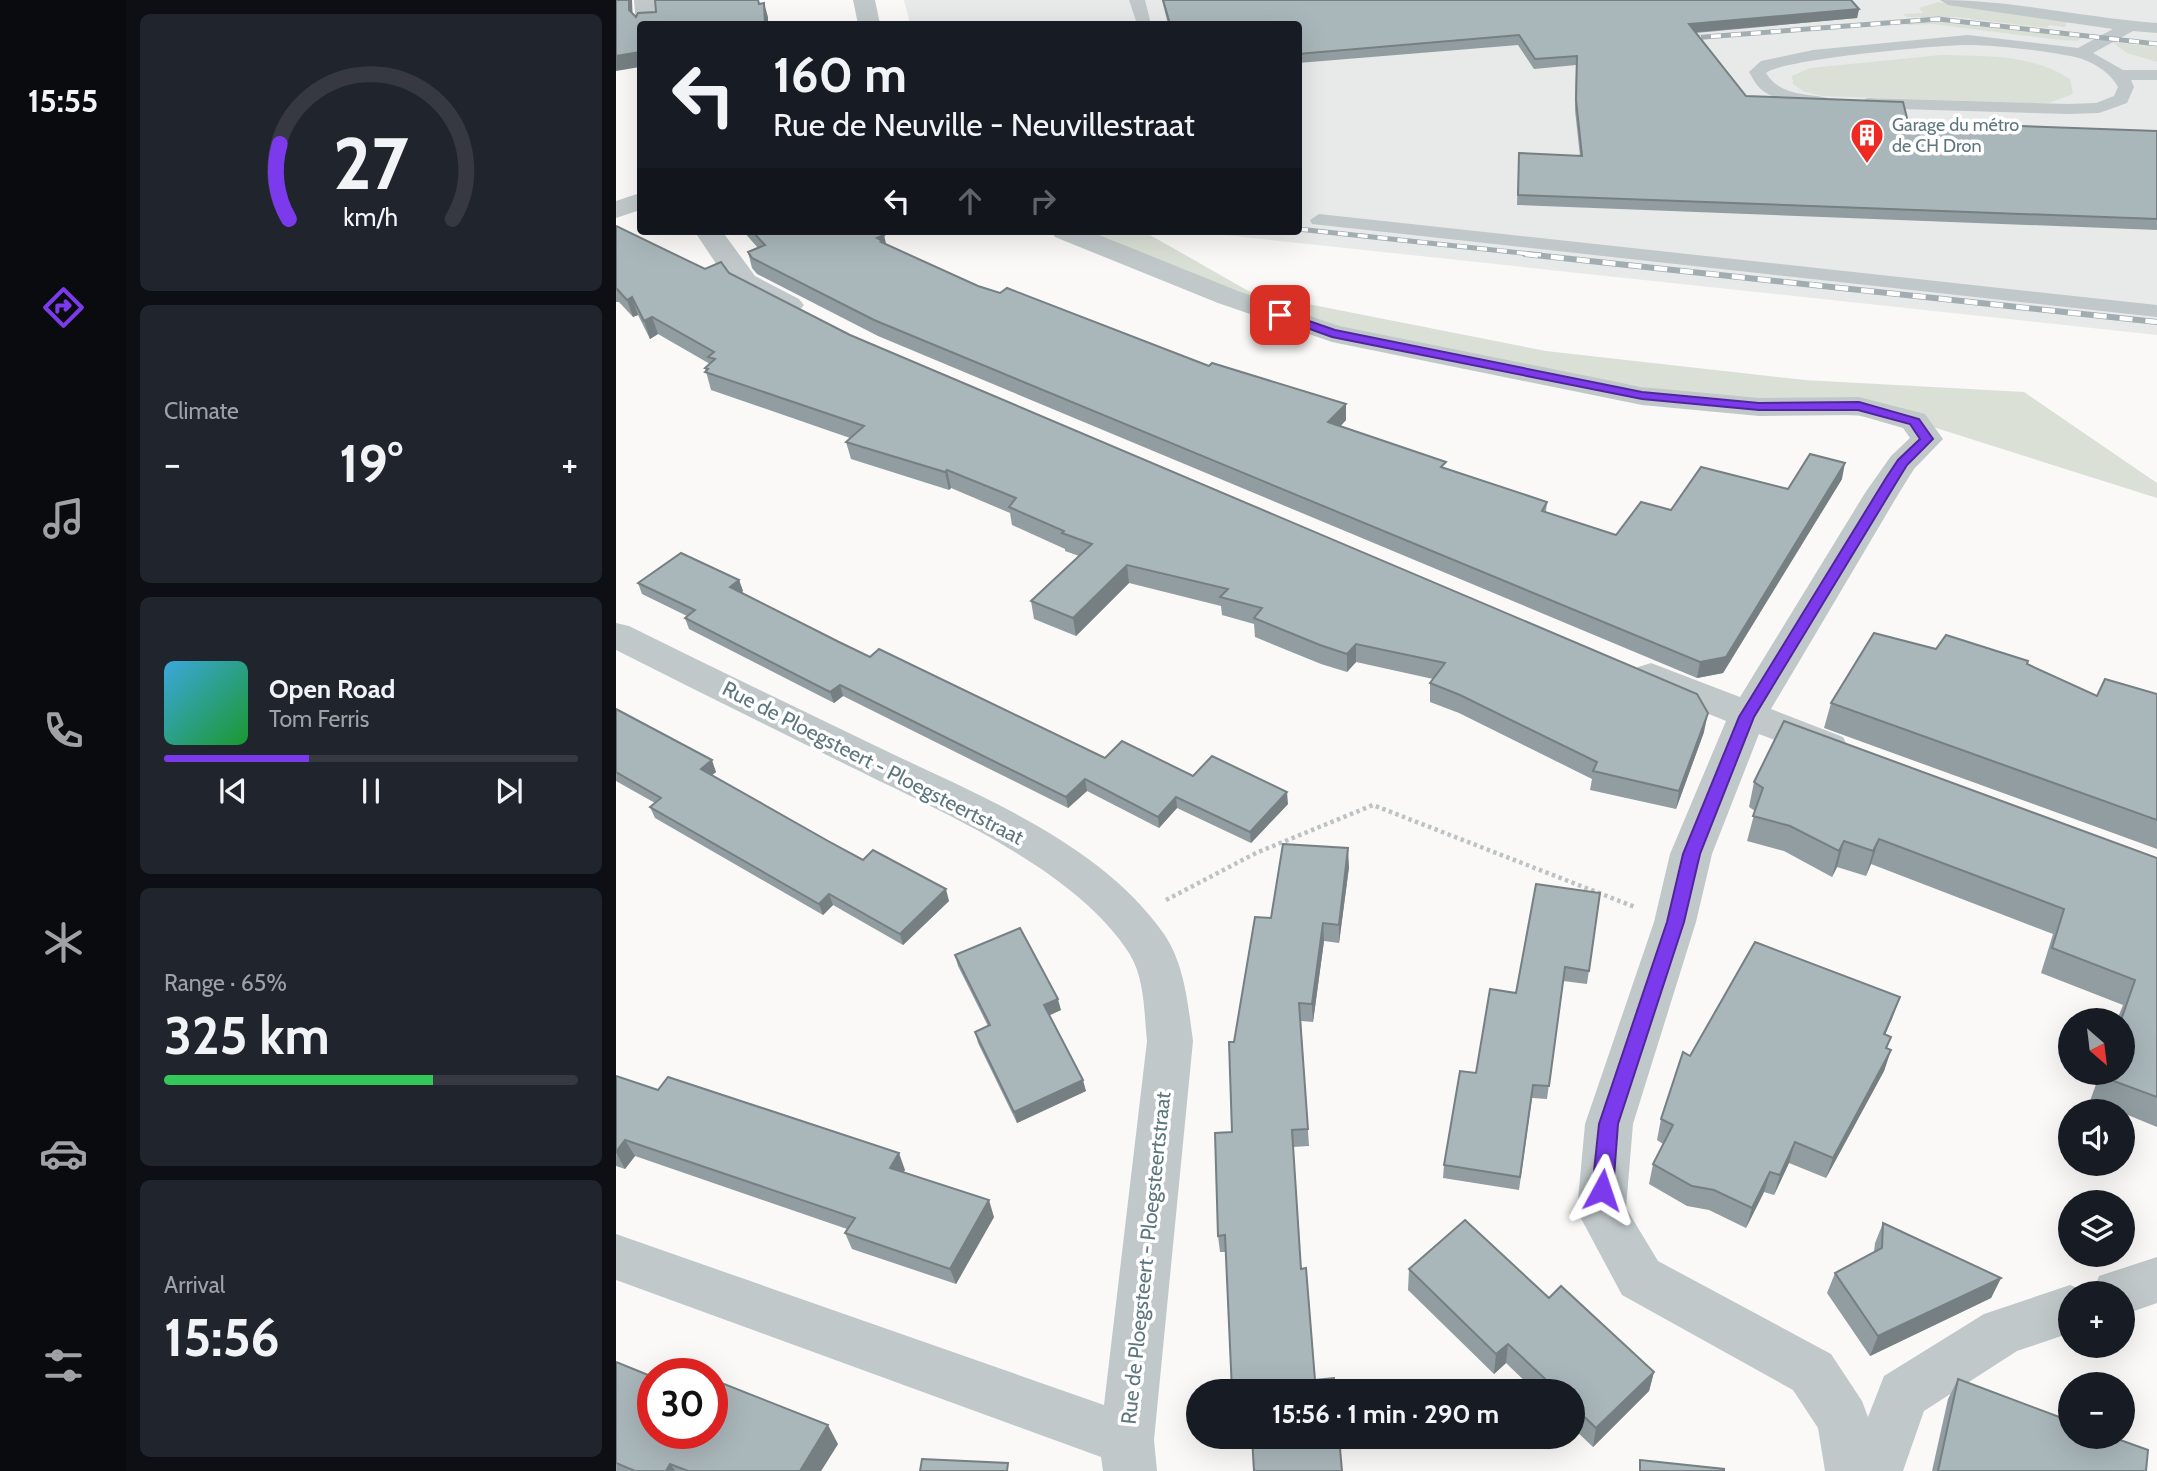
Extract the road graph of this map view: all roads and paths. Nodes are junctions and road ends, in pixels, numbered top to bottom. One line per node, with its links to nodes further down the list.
1 (646, 0): 5 (street)
2 (864, 0): 6 (street)
3 (1137, 0): 7 (lane)
4 (1948, 0): 8 (lane)
5 (647, 21)
6 (868, 21)
7 (1143, 21)
8 (2130, 26): 9 (lane); 10 (lane)
9 (2157, 28)
10 (2080, 52): 11 (lane); 11 (lane)
11 (2121, 75): 12 (lane)
12 (2157, 75)
13 (637, 202): 14 (street)
14 (616, 211)
15 (1319, 220): 18 (lane)
16 (711, 235): 19 (street)
17 (1075, 235): 22 (street)
18 (2157, 311)
19 (822, 322)
20 (616, 635): 24 (street, Rue de Ploegsteert - Ploegsteertstraat)
21 (1619, 663): 22 (street)
22 (1747, 717): 23 (street); 25 (street)
23 (1862, 760)
24 (1128, 920): 25 (path); 30 (street, Rue de Ploegsteert - Ploegsteertstraat)
25 (1675, 922): 31 (street)
26 (616, 1257): 30 (street, Rue de Ploegsteert - Ploegsteertstraat)
27 (2157, 1280): 28 (street)
28 (2135, 1287)
29 (2058, 1313): 32 (street)
30 (1128, 1455)
31 (1852, 1471)
32 (1876, 1471)

